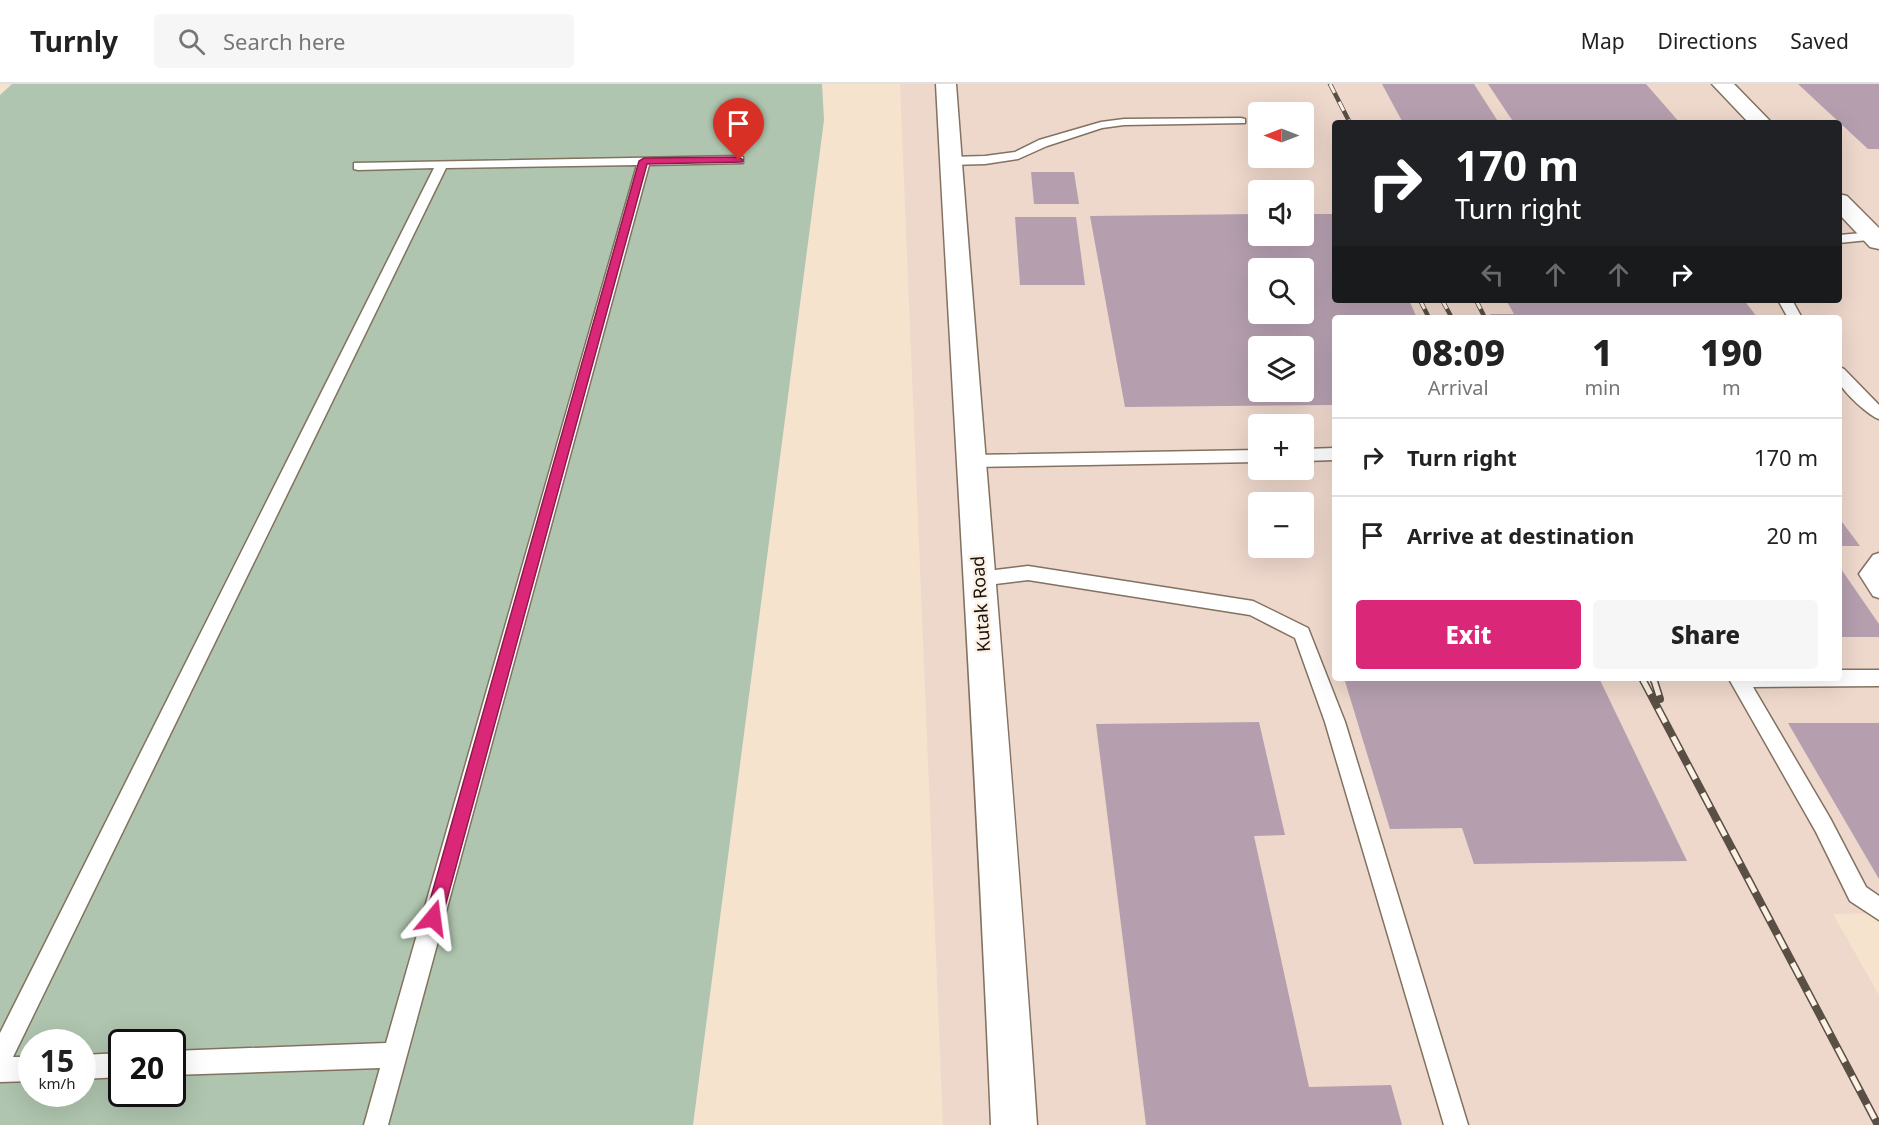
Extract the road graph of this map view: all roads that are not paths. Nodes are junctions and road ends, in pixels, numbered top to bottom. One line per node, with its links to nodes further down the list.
1 (946, 84): 7 (street, Kutak Road)
2 (1722, 84): 3 (street)
3 (1758, 120)
4 (1240, 121): 7 (lane)
5 (739, 160): 6 (lane)
6 (644, 161): 8 (lane); 26 (lane)
7 (950, 161): 18 (street, Kutak Road)
8 (442, 164): 9 (lane); 27 (lane)
9 (358, 165)
10 (1842, 204): 11 (street)
11 (1876, 238): 12 (lane)
12 (1842, 239)
13 (1842, 376): 14 (lane)
14 (1879, 414)
15 (1332, 454): 16 (lane)
16 (1314, 455)
17 (1248, 456): 18 (lane)
18 (970, 461): 20 (street, Kutak Road)
19 (1879, 560): 21 (lane)
20 (979, 579): 32 (street, Kutak Road); 33 (lane)
21 (1879, 591)
22 (1842, 678): 23 (lane)
23 (1879, 678)
24 (1739, 681): 25 (lane)
25 (1879, 909)
26 (395, 1055): 28 (lane); 31 (lane)
27 (0, 1058)
28 (186, 1062)
29 (18, 1069): 30 (lane)
30 (0, 1070)
31 (376, 1125)
32 (1014, 1125)
33 (1456, 1125)

